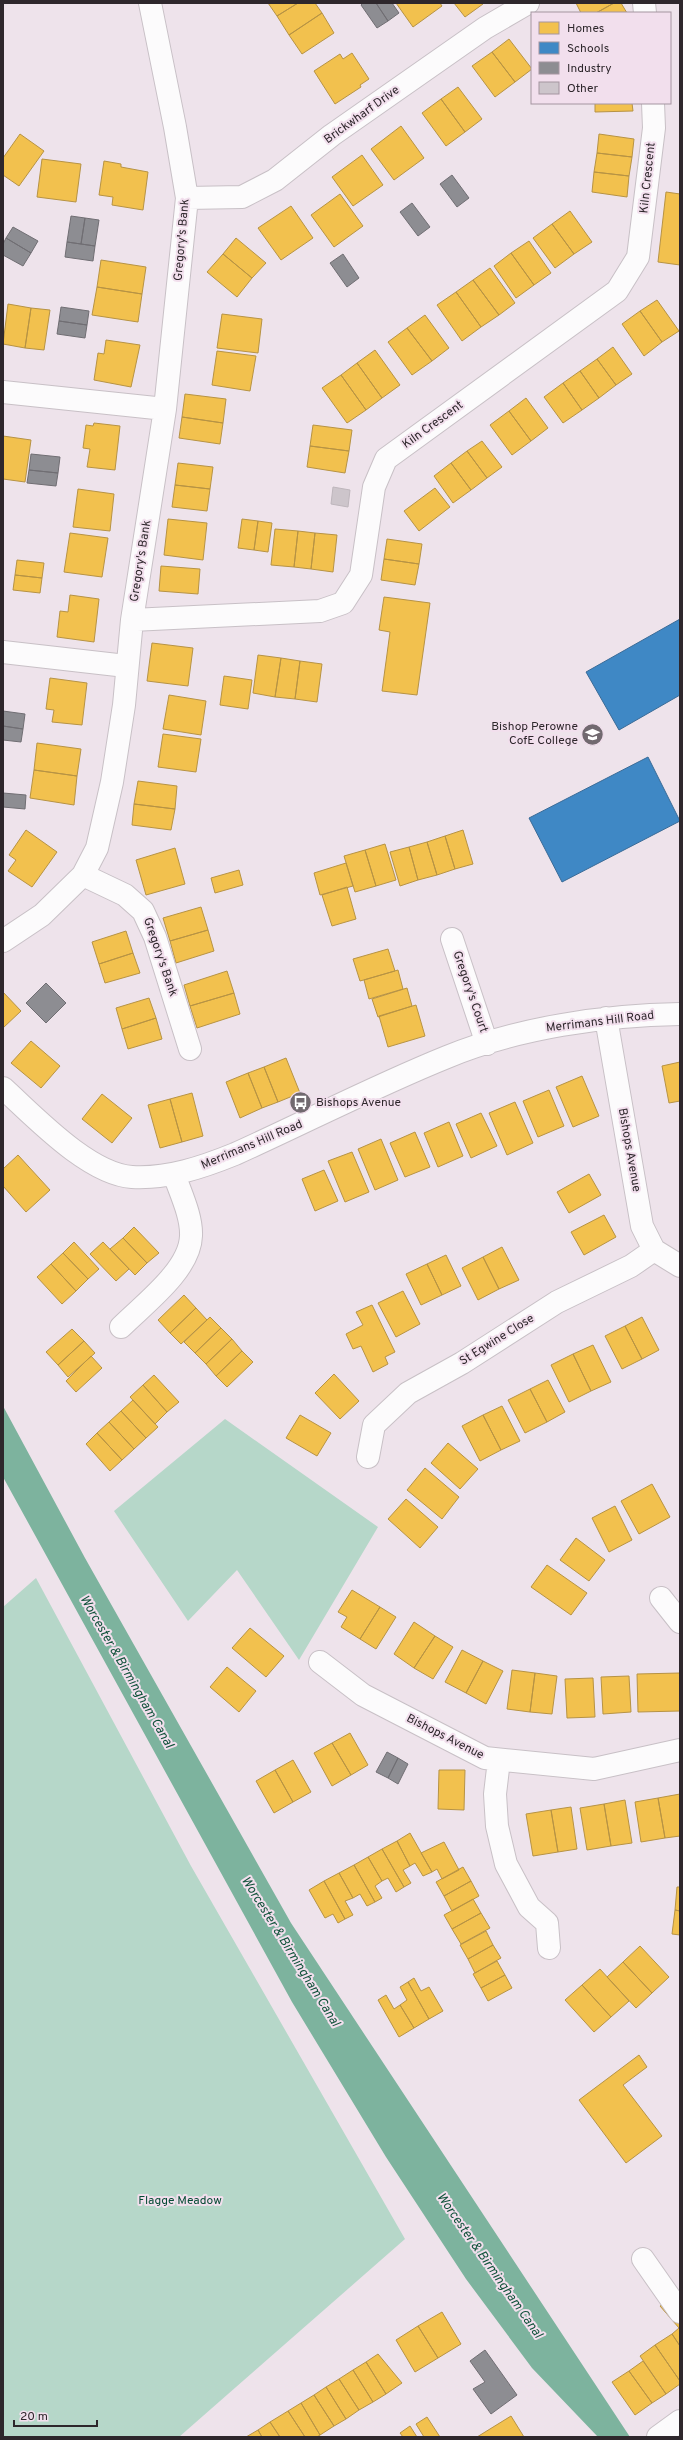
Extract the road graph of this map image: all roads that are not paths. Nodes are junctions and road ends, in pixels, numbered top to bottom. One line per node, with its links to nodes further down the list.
1 (150, 3): 4 (street, Gregory's Bank)
2 (528, 3): 4 (street, Brickwharf Drive)
3 (653, 104): 7 (street, Kiln Crescent)
4 (187, 198): 6 (street, Gregory's Bank)
5 (3, 392): 6 (street)
6 (165, 409): 7 (street, Gregory's Bank)
7 (132, 620): 9 (street, Gregory's Bank)
8 (3, 652): 9 (street)
9 (126, 666): 10 (street, Gregory's Bank)
10 (83, 875): 12 (street, Gregory's Bank); 16 (street, Gregory's Bank)
11 (452, 939): 15 (street, Gregory's Court)
12 (3, 941)
13 (680, 1014): 14 (street, Merrimans Hill Road)
14 (606, 1018): 15 (street, Merrimans Hill Road); 19 (street, Bishops Avenue)
15 (487, 1044): 18 (street, Merrimans Hill Road)
16 (190, 1049)
17 (3, 1088): 18 (street, Merrimans Hill Road)
18 (174, 1174): 21 (street)
19 (654, 1250): 20 (street); 22 (street, St Egwine Close)
20 (680, 1266)
21 (121, 1327)
22 (368, 1457)
23 (661, 1598): 24 (street)
24 (680, 1622)
25 (320, 1662): 27 (street, Bishops Avenue)
26 (680, 1750): 27 (street, Bishops Avenue)
27 (499, 1760): 28 (street)
28 (549, 1948)
29 (643, 2259): 30 (street)
30 (680, 2312)
31 (680, 2421): 32 (street)
32 (658, 2437)

